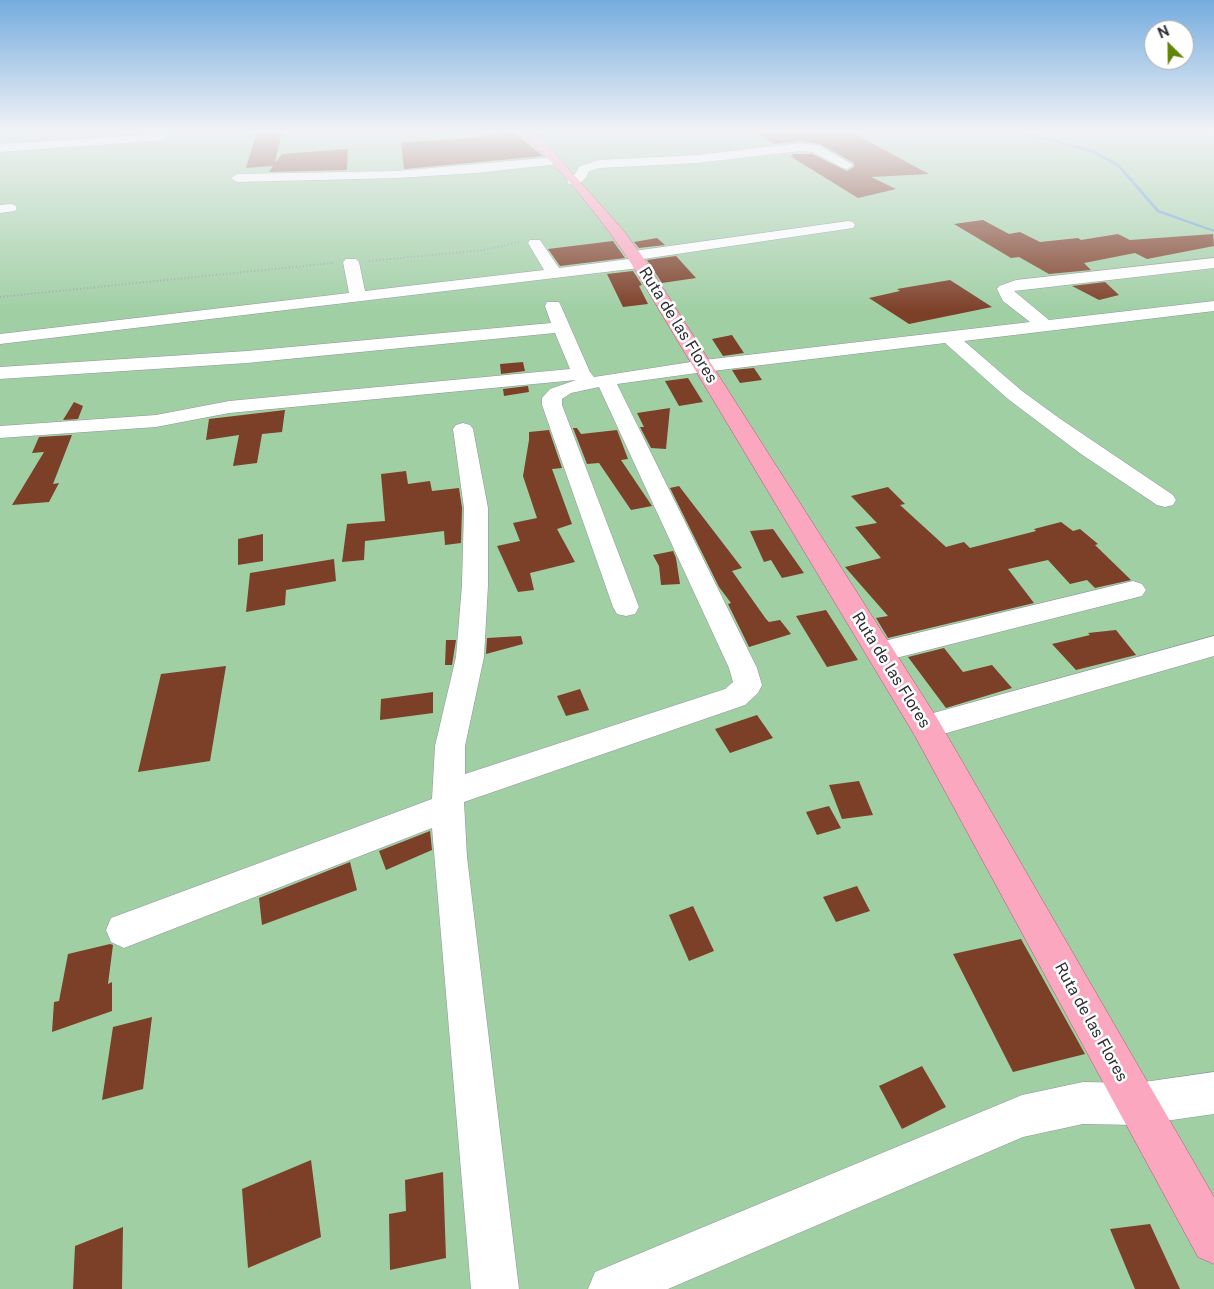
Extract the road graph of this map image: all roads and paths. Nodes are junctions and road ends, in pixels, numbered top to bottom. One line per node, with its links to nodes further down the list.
1 (581, 191): 4 (main road, Ruta de las Flores)
2 (848, 225): 4 (street)
3 (535, 243): 5 (path); 7 (street)
4 (636, 259): 7 (street); 16 (main road, Ruta de las Flores)
5 (351, 262): 8 (path); 9 (street)
6 (1214, 263): 12 (street)
7 (554, 273): 9 (street)
8 (0, 297)
9 (358, 297): 15 (street)
10 (553, 306): 13 (street)
11 (1214, 306): 12 (street)
12 (1046, 326): 14 (street)
13 (561, 327): 17 (street); 18 (street)
14 (949, 337): 16 (street); 21 (street)
15 (0, 339)
16 (704, 366): 18 (street); 25 (main road, Ruta de las Flores)
17 (0, 373)
18 (592, 379): 20 (street); 23 (street); 27 (street)
19 (463, 429): 27 (street)
20 (0, 432)
21 (1165, 500)
22 (1133, 590): 25 (street)
23 (626, 607)
24 (1214, 646): 26 (street)
25 (880, 652): 26 (main road, Ruta de las Flores)
26 (926, 727): 30 (main road, Ruta de las Flores)
27 (448, 800): 28 (street); 32 (street)
28 (124, 930)
29 (1214, 1093): 30 (street)
30 (1137, 1104): 31 (main road, Ruta de las Flores); 33 (street)
31 (1214, 1241)
32 (495, 1289)
33 (612, 1289)

